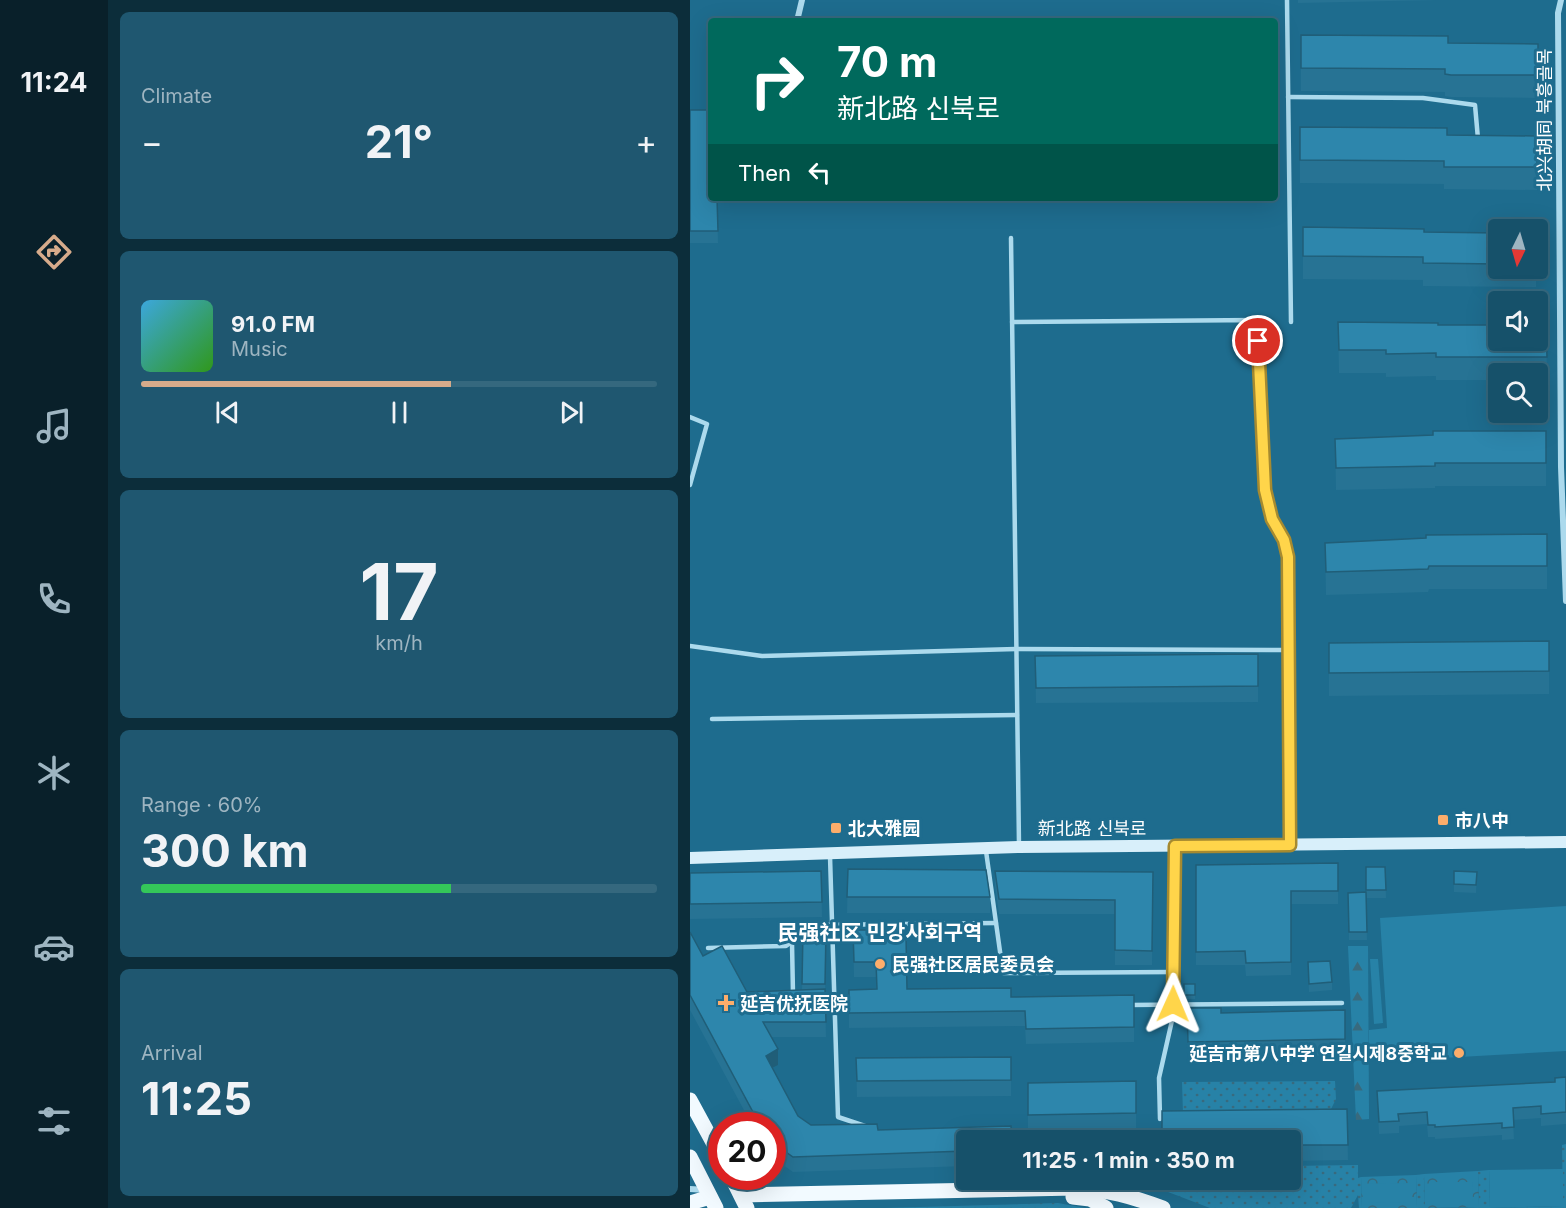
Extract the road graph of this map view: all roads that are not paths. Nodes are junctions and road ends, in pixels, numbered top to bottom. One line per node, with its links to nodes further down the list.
1 (802, 0): 4 (street)
2 (1287, 0): 5 (lane)
3 (1561, 0): 12 (street, 北兴胡同 북흥골목)
4 (798, 18)
5 (1288, 97): 6 (lane); 9 (lane)
6 (1478, 141)
7 (1011, 238): 8 (lane)
8 (1012, 322): 14 (lane); 15 (lane)
9 (1291, 322)
10 (690, 417): 11 (lane)
11 (690, 484)
12 (1566, 601)
13 (690, 646): 14 (lane)
14 (1016, 649): 15 (lane); 16 (lane)
15 (1289, 650): 19 (lane)
16 (1017, 715): 17 (lane); 21 (lane)
17 (712, 719)
18 (1566, 842): 19 (street, 新北路 신북로)
19 (1290, 845): 20 (street, 新北路 신북로)
20 (1175, 846): 21 (street, 新北路 신북로); 29 (street)
21 (1019, 847): 22 (street, 新北路 신북로)
22 (986, 848): 23 (street, 新北路 신북로); 25 (lane)
23 (830, 853): 24 (street, 新北路 신북로); 26 (lane)
24 (690, 858)
25 (996, 924): 26 (lane); 29 (lane)
26 (832, 925): 27 (lane); 33 (lane)
27 (792, 943): 28 (lane); 31 (lane)
28 (708, 948)
29 (1174, 972): 30 (street)
30 (1174, 989): 35 (lane)
31 (793, 1000)
32 (824, 1000): 33 (lane)
33 (835, 1000): 39 (lane)
34 (1342, 1003): 35 (lane)
35 (1173, 1004): 36 (lane); 38 (lane)
36 (1126, 1005)
37 (690, 1100): 40 (main road)
38 (1160, 1119)
39 (869, 1127)
40 (708, 1133)
41 (690, 1157): 44 (main road)
42 (690, 1190): 44 (street)
43 (690, 1196): 44 (main road)
44 (711, 1198): 46 (main road)
45 (743, 1201): 47 (main road); 48 (main road)
46 (690, 1203)
47 (1106, 1208)
48 (1163, 1208)

